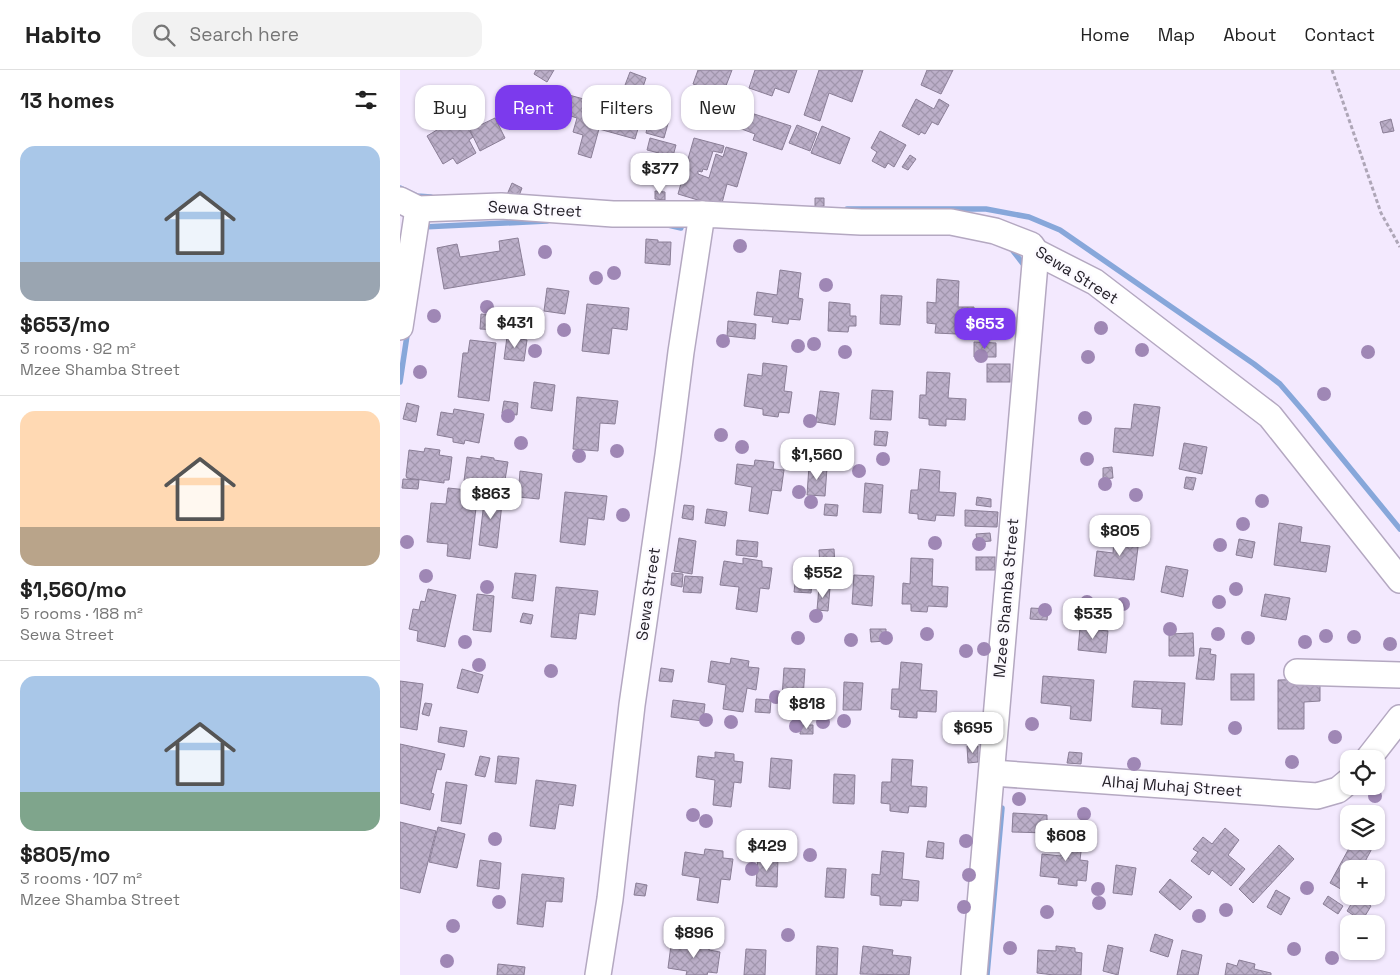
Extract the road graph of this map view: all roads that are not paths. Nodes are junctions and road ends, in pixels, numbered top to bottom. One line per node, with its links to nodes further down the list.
1 (409, 205): 2 (street, Sewa Street); 4 (street)
2 (702, 214): 3 (street, Sewa Street); 12 (street, Sewa Street)
3 (1036, 252): 5 (street, Sewa Street); 10 (street, Mzee Shamba Street)
4 (400, 327)
5 (1400, 580)
6 (1298, 672): 7 (street)
7 (1400, 675)
8 (1400, 718): 9 (street)
9 (1375, 750)
10 (992, 773): 11 (street, Alhaj Muhaj Street); 13 (street, Mzee Shamba Street)
11 (1340, 788)
12 (598, 975)
13 (974, 975)

